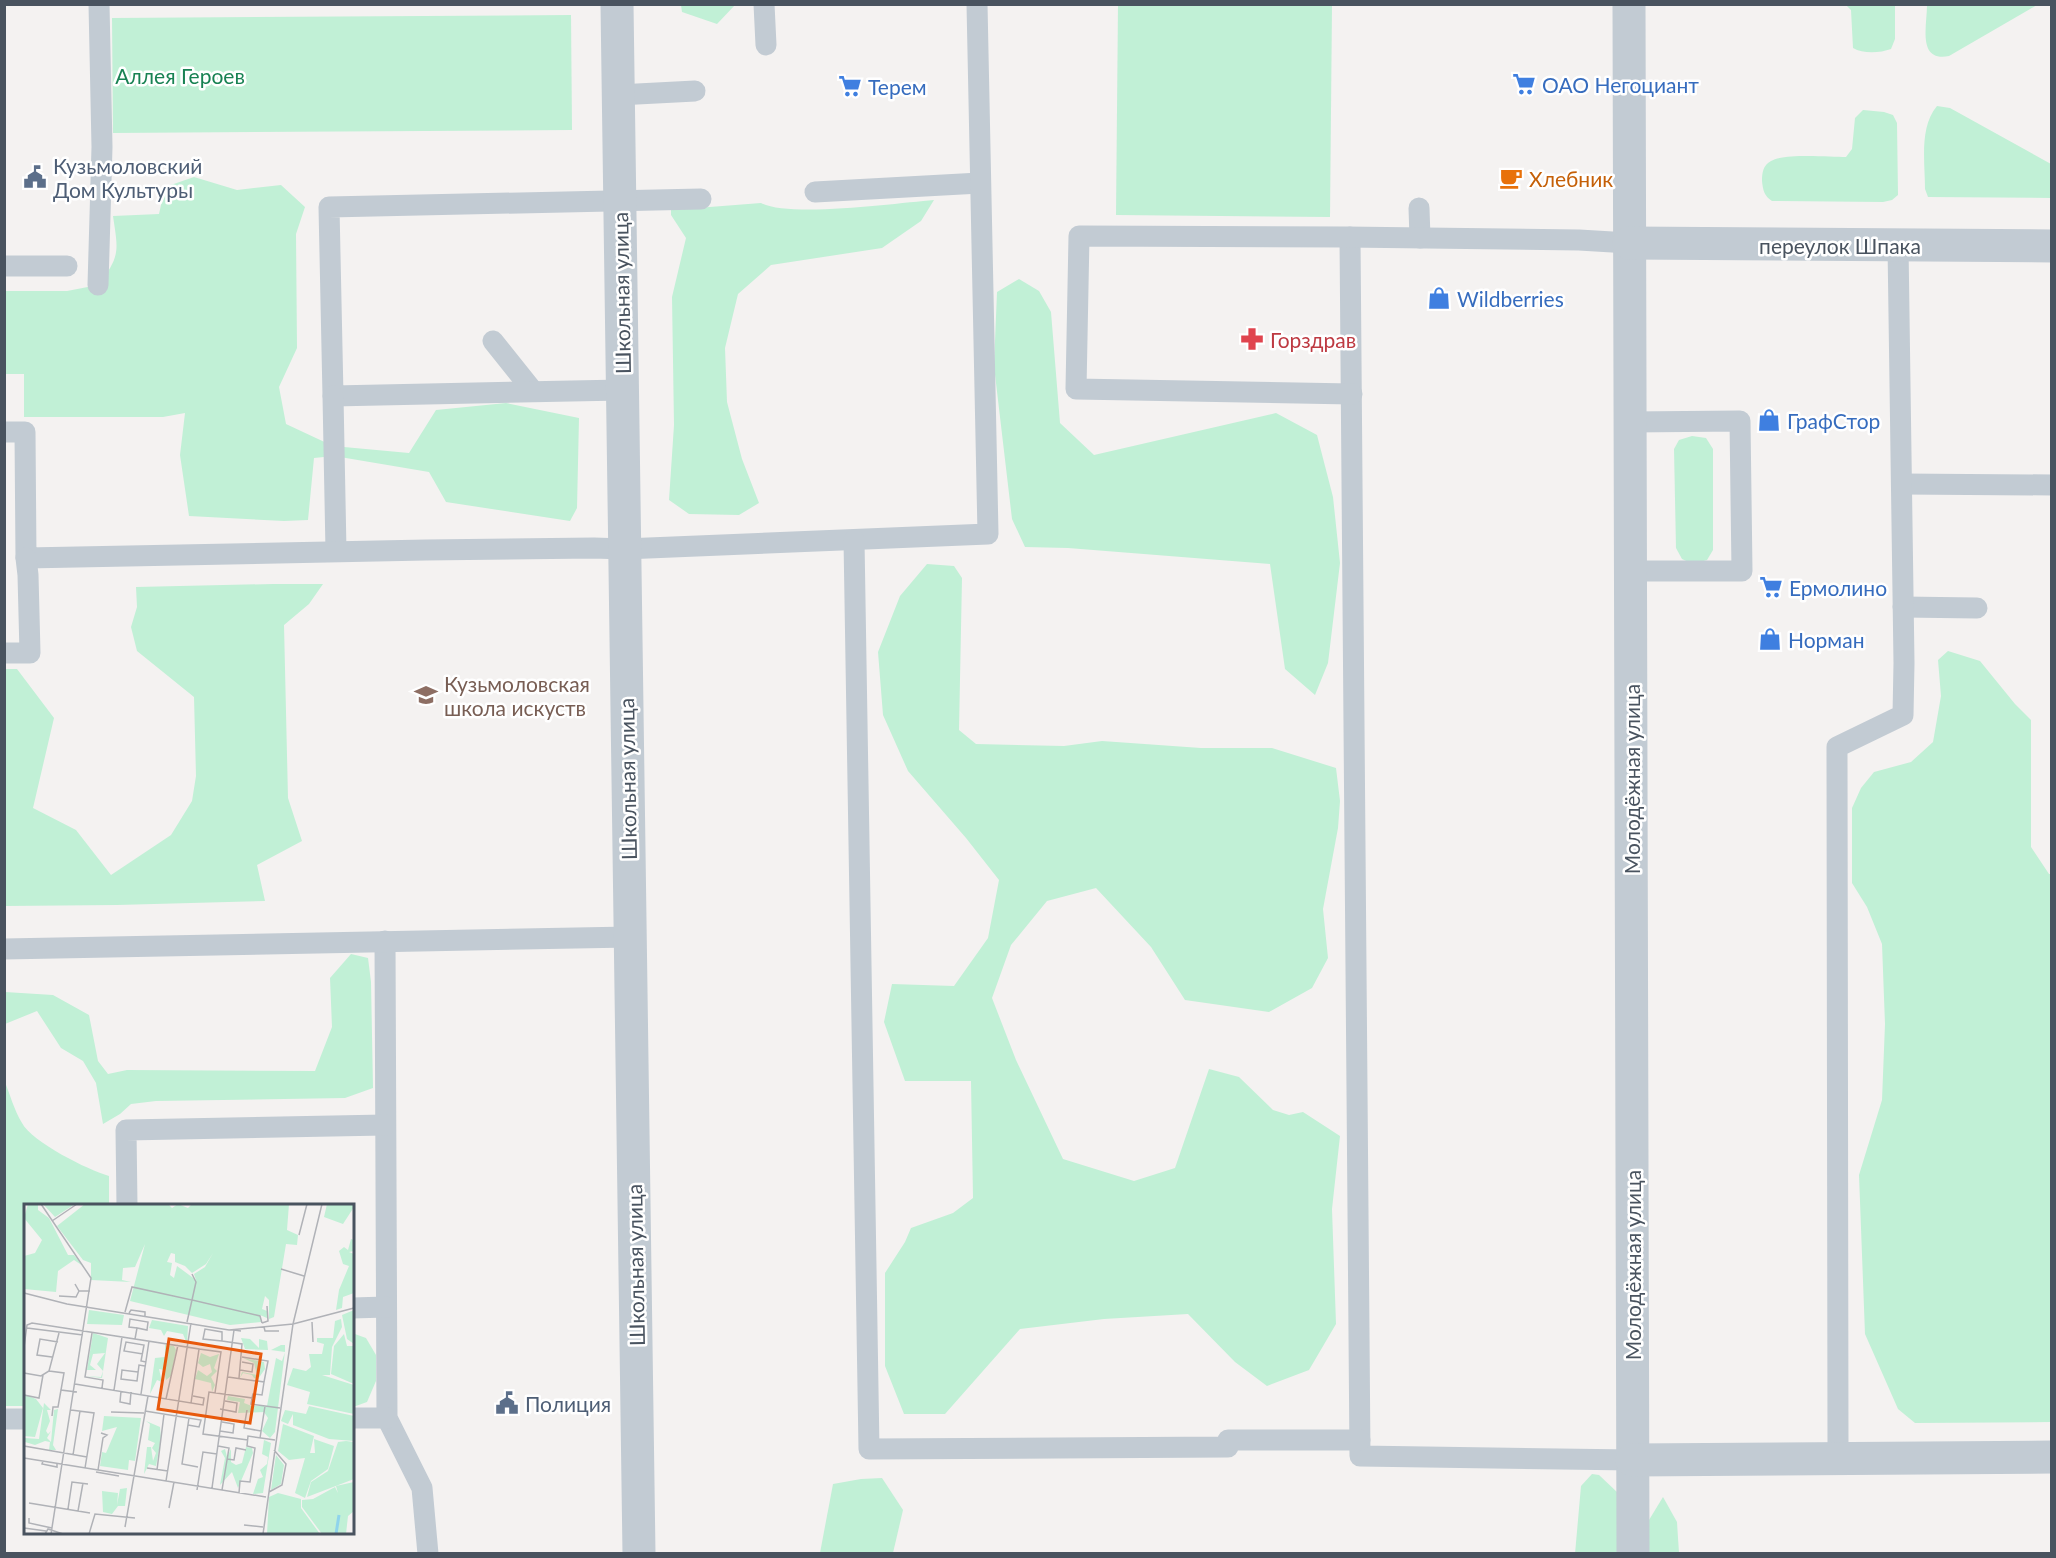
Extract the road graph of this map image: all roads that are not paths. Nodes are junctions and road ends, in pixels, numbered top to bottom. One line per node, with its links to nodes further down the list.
1 (99, 4): 21 (lane)
2 (617, 4): 8 (street, Школьная улица)
3 (764, 4): 6 (lane)
4 (977, 4): 9 (lane)
5 (1629, 4): 16 (street, Молодёжная улица)
6 (766, 45)
7 (695, 91): 8 (lane)
8 (618, 95): 12 (street, Школьная улица)
9 (980, 183): 10 (lane); 31 (lane)
10 (815, 192)
11 (701, 199): 12 (lane)
12 (619, 201): 23 (street, Школьная улица); 26 (lane)
13 (1419, 208): 15 (lane)
14 (1350, 237): 15 (lane); 25 (lane); 25 (lane)
15 (1420, 238): 16 (lane)
16 (1629, 243): 17 (street, переулок Шпака); 27 (street, Молодёжная улица)
17 (1898, 245): 18 (street, переулок Шпака); 29 (lane)
18 (2052, 246)
19 (4, 266): 20 (lane)
20 (67, 266)
21 (98, 285)
22 (493, 341): 24 (lane)
23 (622, 390): 24 (lane); 32 (street, Школьная улица)
24 (532, 391): 26 (lane)
25 (1352, 394): 50 (lane)
26 (333, 396): 33 (lane)
27 (1630, 422): 35 (street, Молодёжная улица); 35 (lane)
28 (4, 432): 34 (lane)
29 (1902, 484): 30 (lane); 36 (lane)
30 (2052, 485)
31 (854, 540): 32 (lane); 50 (lane)
32 (624, 549): 33 (lane); 39 (street, Школьная улица)
33 (336, 551): 34 (lane)
34 (26, 558): 38 (lane)
35 (1630, 571): 53 (street, Молодёжная улица)
36 (1903, 607): 37 (lane); 52 (lane)
37 (1977, 608)
38 (4, 653)
39 (630, 937): 40 (lane); 55 (street, Школьная улица)
40 (385, 941): 41 (lane); 42 (lane)
41 (4, 949)
42 (385, 1125): 43 (lane); 44 (lane)
43 (127, 1204)
44 (386, 1307): 45 (lane); 47 (lane)
45 (354, 1308)
46 (354, 1418): 47 (lane)
47 (387, 1418): 54 (lane)
48 (4, 1419): 49 (lane)
49 (24, 1419)
50 (1360, 1440): 53 (lane)
51 (2052, 1457): 52 (street)
52 (1838, 1458): 53 (street)
53 (1632, 1460): 56 (street, Молодёжная улица)
54 (429, 1554)
55 (639, 1554)
56 (1633, 1554)

